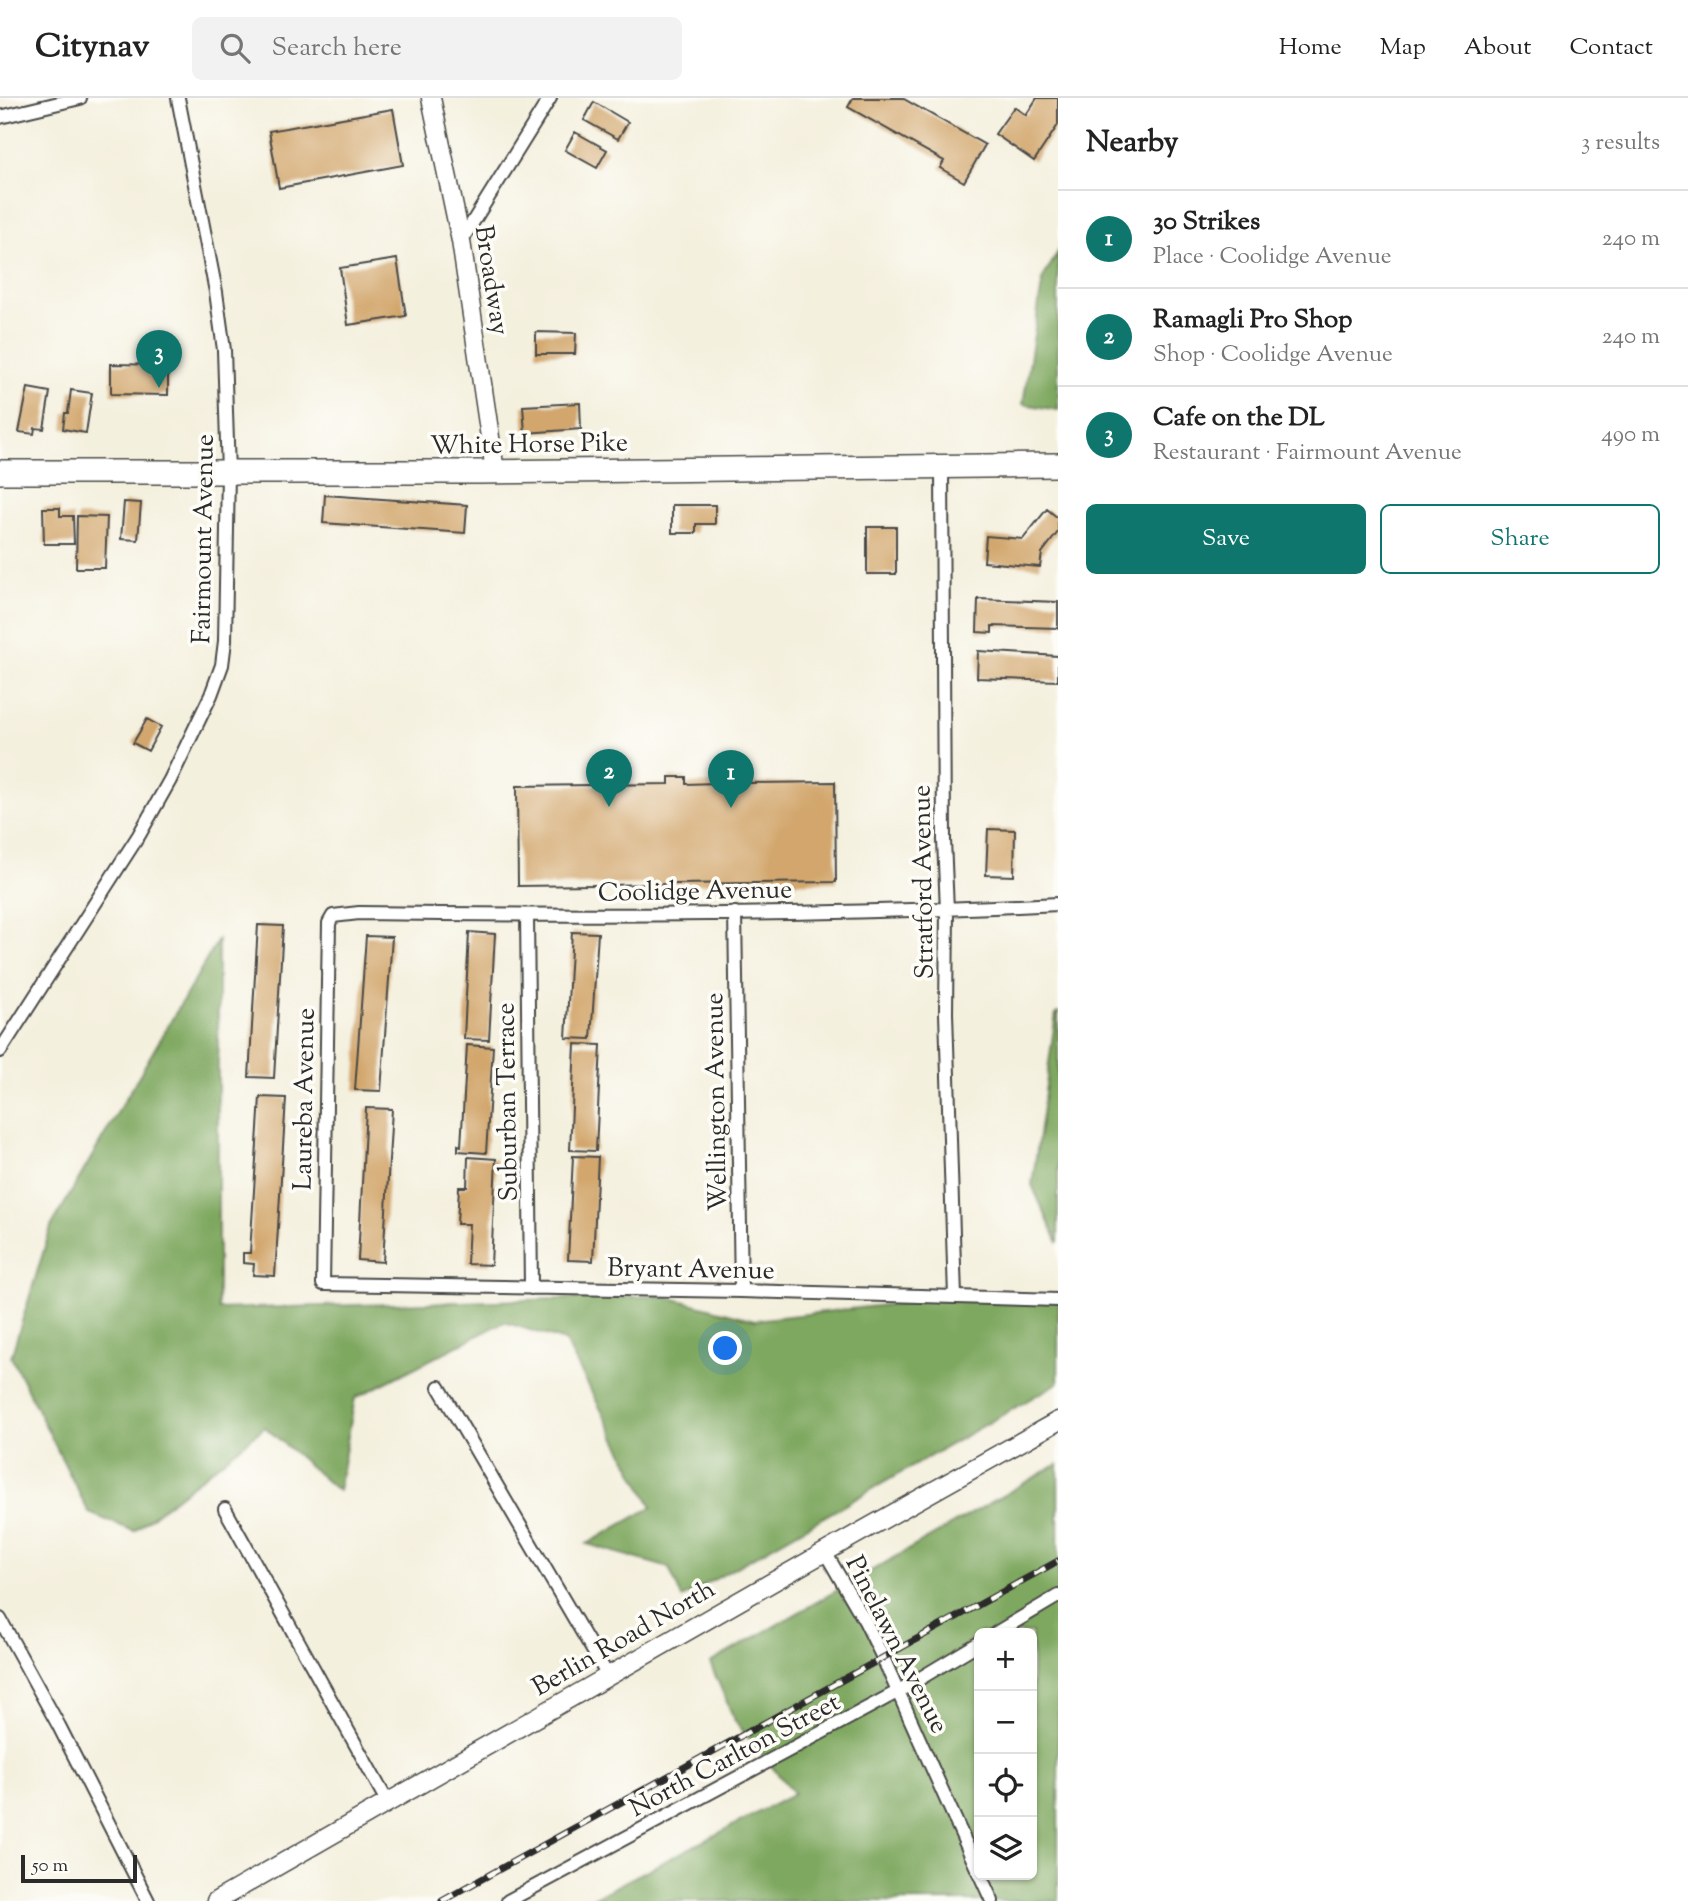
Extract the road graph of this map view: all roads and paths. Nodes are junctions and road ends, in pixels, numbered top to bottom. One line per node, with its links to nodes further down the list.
1 (80, 98): 5 (street)
2 (178, 98): 11 (street, Fairmount Avenue)
3 (431, 98): 6 (street, Broadway)
4 (550, 98): 6 (street)
5 (0, 117)
6 (461, 241): 9 (street, Broadway)
7 (1058, 465): 8 (highway, White Horse Pike)
8 (942, 466): 9 (highway, White Horse Pike); 13 (street, Stratford Avenue)
9 (495, 471): 11 (highway, White Horse Pike)
10 (0, 472): 11 (highway, White Horse Pike)
11 (228, 474): 17 (street, Fairmount Avenue)
12 (1058, 904): 13 (street, Coolidge Avenue)
13 (947, 910): 14 (street, Coolidge Avenue); 21 (street, Stratford Avenue)
14 (735, 913): 15 (street, Coolidge Avenue); 20 (street, Wellington Avenue)
15 (527, 915): 16 (street, Coolidge Avenue); 19 (street, Suburban Terrace)
16 (332, 916): 18 (street, Laureba Avenue)
17 (0, 1051)
18 (323, 1284): 19 (street, Bryant Avenue)
19 (531, 1288): 20 (street, Bryant Avenue)
20 (741, 1291): 21 (street, Bryant Avenue)
21 (955, 1297): 22 (street, Bryant Avenue)
22 (1058, 1300)
23 (439, 1387): 31 (street)
24 (1058, 1421): 26 (street, Berlin Road North)
25 (225, 1509): 33 (street)
26 (825, 1552): 31 (street, Berlin Road North); 32 (street, Pinelawn Avenue)
27 (1058, 1597): 29 (street)
28 (0, 1619): 36 (street)
29 (1005, 1628)
30 (974, 1646): 32 (street, North Carlton Street)
31 (608, 1676): 33 (street, Berlin Road North)
32 (899, 1691): 34 (street, Pinelawn Avenue); 38 (street, North Carlton Street)
33 (388, 1803): 37 (street, Berlin Road North)
34 (974, 1860)
35 (983, 1880): 39 (street, Pinelawn Avenue)
36 (148, 1901)
37 (216, 1901)
38 (508, 1901)
39 (992, 1901)

